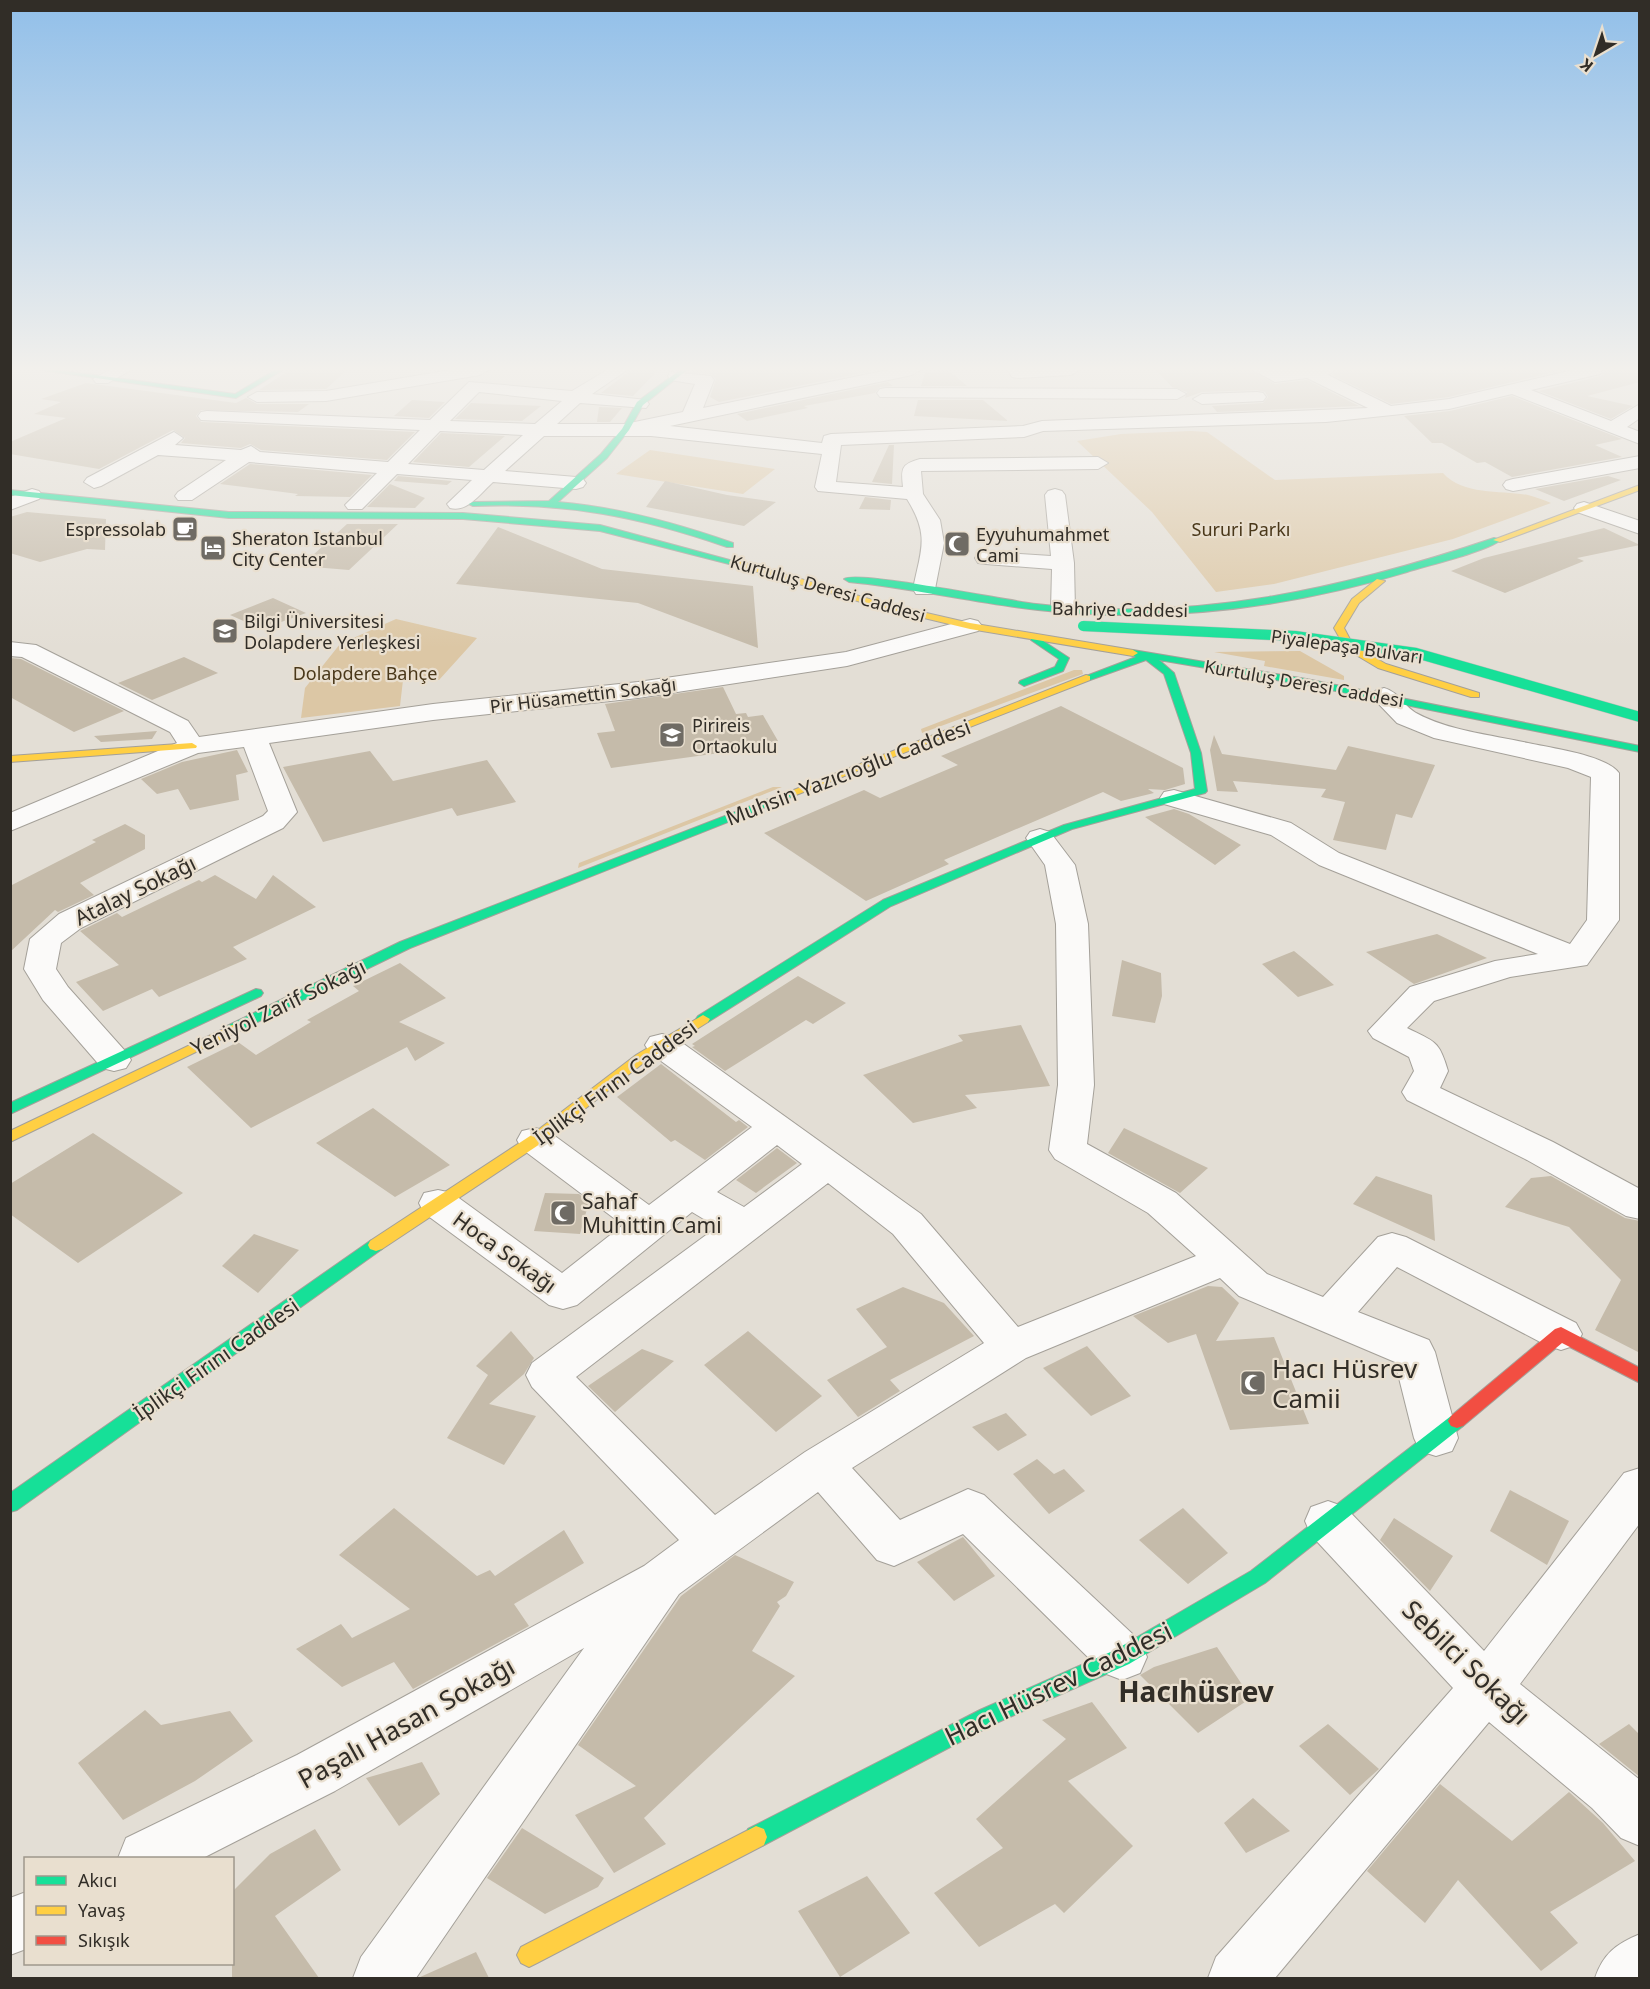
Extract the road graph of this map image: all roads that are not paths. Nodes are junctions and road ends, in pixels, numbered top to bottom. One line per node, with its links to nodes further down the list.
1 (127, 463): 15 (street)
2 (233, 463): 24 (street)
3 (320, 463): 13 (street)
4 (395, 463): 13 (street)
5 (501, 463): 14 (street)
6 (595, 463): 16 (main road)
7 (829, 463): 21 (street)
8 (928, 463): 21 (street)
9 (988, 463): 10 (street)
10 (1034, 463): 11 (street)
11 (1046, 463)
12 (1635, 463): 17 (street)
13 (389, 468): 14 (street); 28 (street)
14 (486, 475): 16 (street); 27 (street)
15 (89, 481): 18 (main road)
16 (576, 483): 25 (main road)
17 (1513, 485)
18 (117, 486)
19 (1640, 488): 29 (main road, Bahriye Caddesi)
20 (10, 492): 22 (main road, Kurtuluş Deresi Caddesi)
21 (913, 494): 37 (street)
22 (32, 495): 26 (street); 39 (main road, Kurtuluş Deresi Caddesi)
23 (1055, 495): 34 (street)
24 (179, 496): 28 (main road, Kurtuluş Deresi Caddesi)
25 (552, 503): 27 (main road); 31 (main road)
26 (10, 504)
27 (465, 504): 28 (main road, Kurtuluş Deresi Caddesi); 31 (main road, Kurtuluş Deresi Caddesi)
28 (355, 505)
29 (1584, 508): 30 (street); 35 (main road, Bahriye Caddesi)
30 (1640, 528)
31 (730, 545): 32 (main road, Kurtuluş Deresi Caddesi)
32 (746, 549)
33 (986, 558): 34 (street)
34 (1063, 563): 38 (street)
35 (1389, 576): 38 (main road, Bahriye Caddesi); 48 (main road, Bahriye Caddesi)
36 (844, 578): 37 (main road, Bahriye Caddesi); 40 (main road, Kurtuluş Deresi Caddesi)
37 (924, 589): 38 (main road, Bahriye Caddesi)
38 (1063, 610)
39 (970, 626): 41 (main road, Kurtuluş Deresi Caddesi); 51 (street, Pir Hüsamettin Sokağı)
40 (1083, 626): 49 (main road, Piyalepaşa Bulvarı, bridge)
41 (1034, 638): 43 (main road, Kurtuluş Deresi Caddesi); 44 (main road)
42 (10, 649): 54 (street)
43 (1147, 656): 45 (main road, Muhsin Yazıcıoğlu Caddesi); 47 (main road, Kurtuluş Deresi Caddesi); 60 (main road, İplikçi Fırını Caddesi)
44 (1059, 669): 45 (main road); 46 (main road)
45 (1089, 677): 55 (main road, Muhsin Yazıcıoğlu Caddesi)
46 (1007, 690)
47 (1384, 696): 56 (main road, Kurtuluş Deresi Caddesi); 65 (street)
48 (1494, 700)
49 (1640, 717)
50 (1562, 719): 53 (main road)
51 (253, 736): 54 (street, Pir Hüsamettin Sokağı); 68 (street, Atalay Sokağı)
52 (901, 738): 55 (main road)
53 (1640, 741)
54 (192, 746): 57 (main road); 61 (street, Pir Hüsamettin Sokağı)
55 (915, 746): 59 (main road, Muhsin Yazıcıoğlu Caddesi)
56 (1640, 749)
57 (10, 759)
58 (784, 776): 59 (main road)
59 (801, 790): 64 (main road, Muhsin Yazıcıoğlu Caddesi)
60 (1174, 798): 62 (main road, İplikçi Fırını Caddesi); 65 (street)
61 (10, 823)
62 (1040, 838): 67 (main road, İplikçi Fırını Caddesi); 79 (street)
63 (533, 874): 64 (main road)
64 (550, 889): 68 (main road, Yeniyol Zarif Sokağı)
65 (1576, 958): 76 (street)
66 (268, 987): 68 (main road, Yeniyol Zarif Sokağı)
67 (662, 1045): 70 (street); 72 (main road, İplikçi Fırını Caddesi)
68 (123, 1069): 69 (main road, Yeniyol Zarif Sokağı); 71 (main road, Yeniyol Zarif Sokağı)
69 (10, 1109)
70 (776, 1127): 73 (street); 74 (street, Hoca Sokağı)
71 (10, 1137)
72 (535, 1140): 75 (main road, İplikçi Fırını Caddesi); 77 (street)
73 (828, 1164): 78 (street); 82 (street)
74 (690, 1193): 77 (street, Hoca Sokağı); 78 (street)
75 (438, 1203): 77 (street, Hoca Sokağı); 87 (main road, İplikçi Fırını Caddesi)
76 (1640, 1206)
77 (650, 1225)
78 (745, 1226): 89 (street)
79 (1226, 1260): 80 (street); 82 (street)
80 (1330, 1316): 81 (street); 84 (street)
81 (1561, 1334): 83 (main road); 84 (main road, Hacı Hüsrev Caddesi)
82 (1011, 1347): 85 (street)
83 (1640, 1376)
84 (1436, 1438): 88 (main road, Hacı Hüsrev Caddesi)
85 (821, 1465): 89 (street); 91 (street)
86 (1640, 1487): 92 (street)
87 (10, 1504)
88 (1328, 1521): 91 (main road, Hacı Hüsrev Caddesi); 92 (street, Sebilci Sokağı)
89 (711, 1543): 90 (street)
90 (662, 1579): 94 (street, Paşalı Hasan Sokağı); 99 (street)
91 (1122, 1657): 98 (main road, Hacı Hüsrev Caddesi)
92 (1486, 1688): 93 (street, Sebilci Sokağı); 100 (street)
93 (1640, 1819)
94 (148, 1857)
95 (24, 1921): 96 (street)
96 (10, 1927)
97 (1640, 1963): 101 (street)
98 (533, 1967)
99 (382, 1978)
100 (1237, 1978)
101 (1624, 1978)

